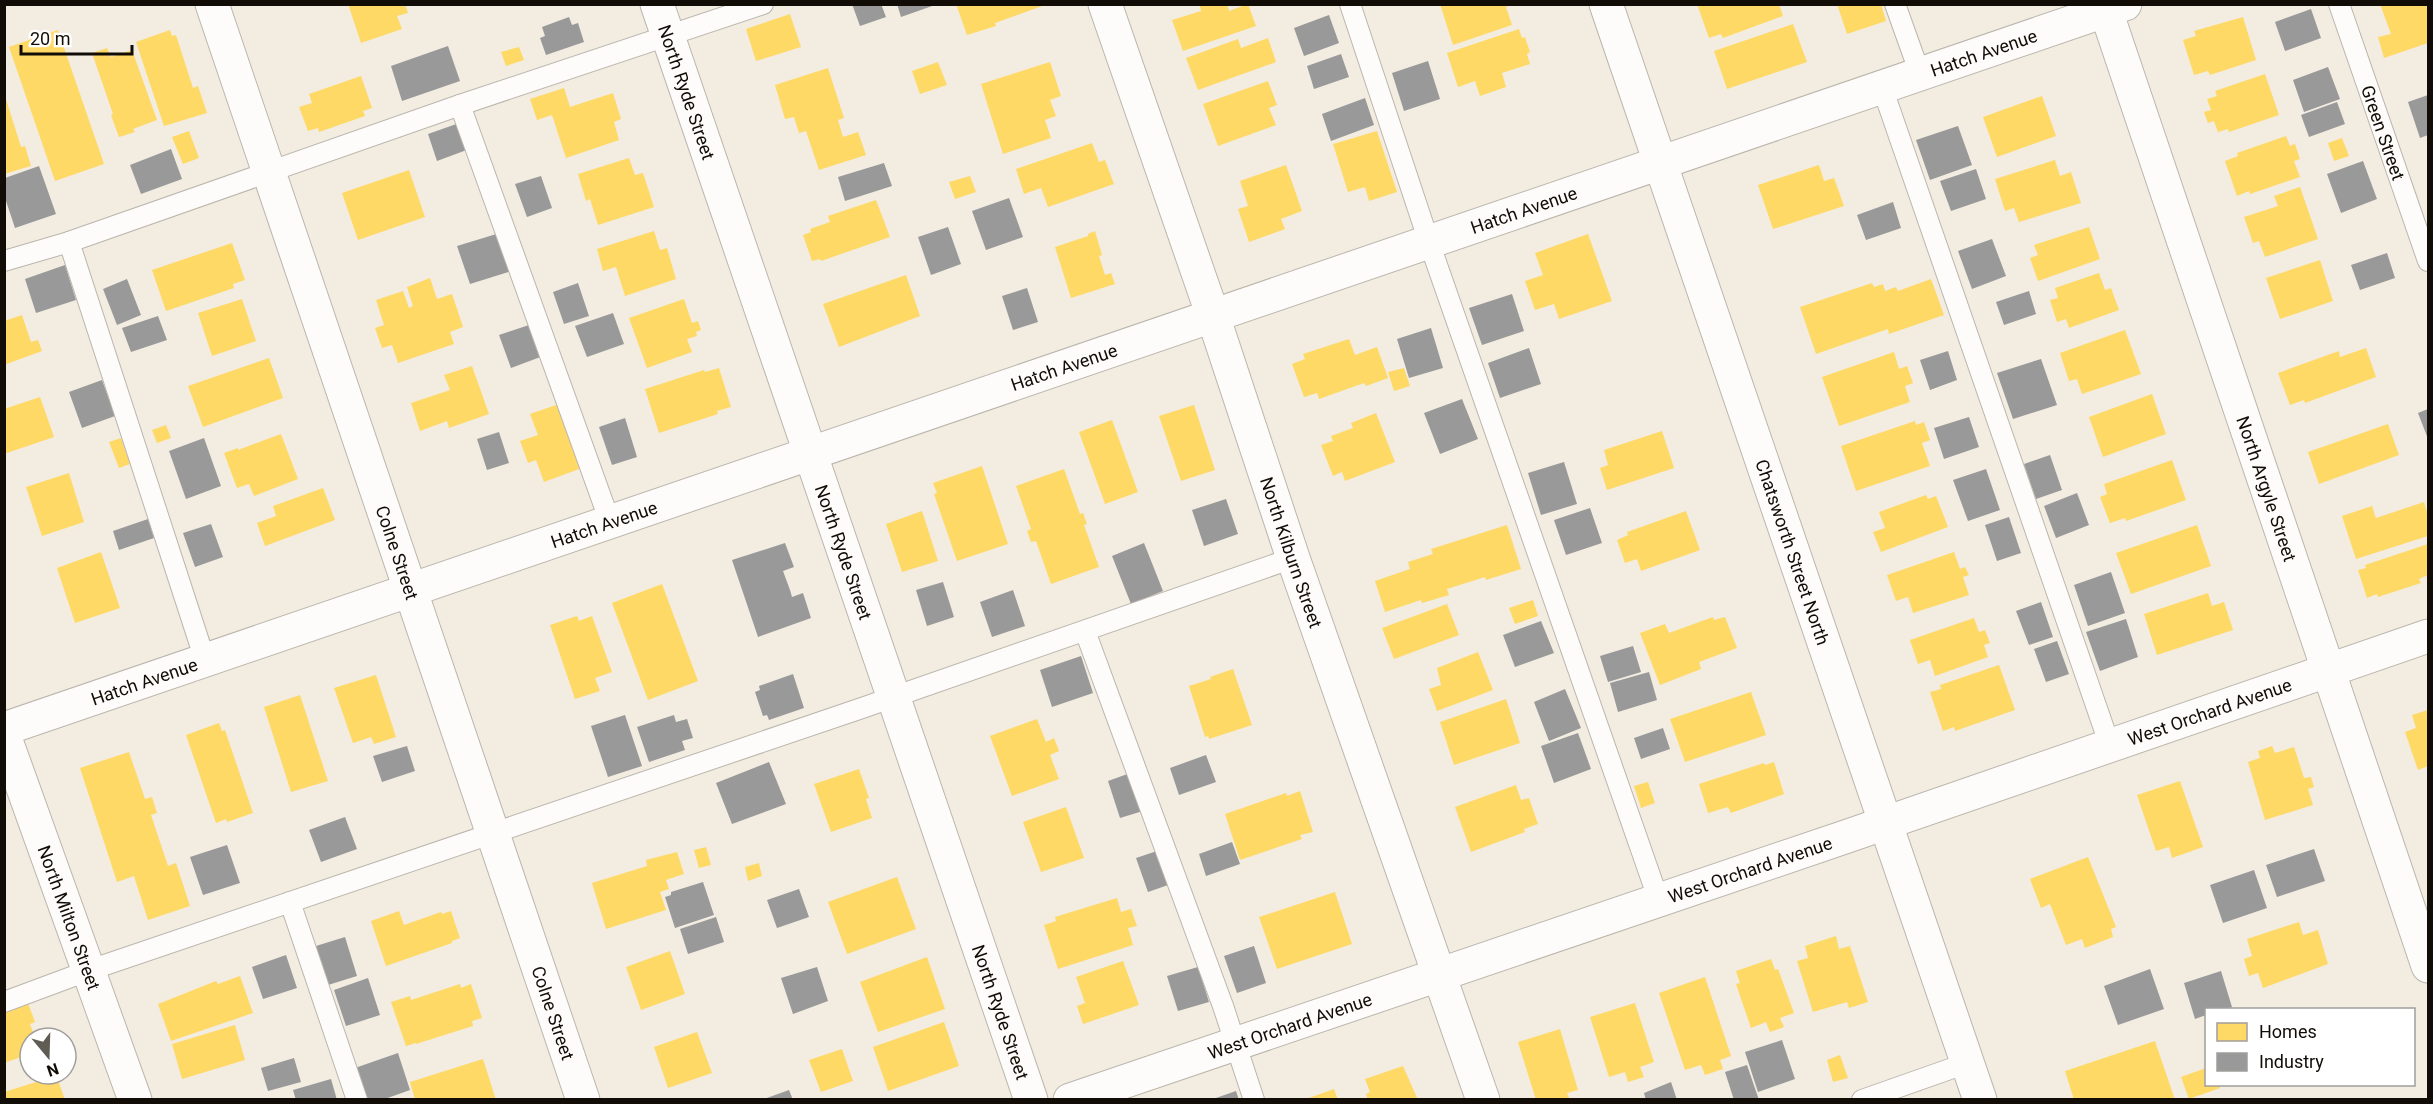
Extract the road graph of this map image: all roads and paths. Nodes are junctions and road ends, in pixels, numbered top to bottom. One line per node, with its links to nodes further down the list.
1 (212, 4): 15 (street, Colne Street)
2 (657, 4): 10 (street, North Ryde Street)
3 (763, 4): 10 (lane)
4 (1105, 4): 20 (street, North Kilburn Street)
5 (1350, 4): 17 (lane)
6 (1606, 4): 14 (street, Chatsworth Street North)
7 (1896, 4): 11 (lane)
8 (2339, 4): 19 (lane, Green Street)
9 (2115, 8): 11 (street, Hatch Avenue); 28 (street, North Argyle Street)
10 (667, 38): 13 (lane); 21 (street, North Ryde Street)
11 (1920, 74): 12 (street, Hatch Avenue)
12 (1882, 87): 14 (street, Hatch Avenue); 32 (lane)
13 (460, 105): 15 (lane); 22 (lane)
14 (1659, 163): 17 (street, Hatch Avenue); 33 (street, Chatsworth Street North)
15 (269, 173): 16 (lane); 24 (street, Colne Street)
16 (69, 242): 18 (lane); 27 (lane)
17 (1429, 242): 20 (street, Hatch Avenue); 35 (lane)
18 (4, 261)
19 (2428, 261)
20 (1213, 316): 21 (street, Hatch Avenue); 23 (street, North Kilburn Street)
21 (810, 454): 22 (street, Hatch Avenue); 29 (street, North Ryde Street)
22 (610, 522): 24 (street, Hatch Avenue)
23 (1293, 558): 25 (lane); 39 (street, North Kilburn Street)
24 (409, 591): 27 (street, Hatch Avenue); 34 (street, Colne Street)
25 (1085, 631): 29 (lane); 41 (lane)
26 (2428, 636): 28 (street, West Orchard Avenue)
27 (205, 660): 30 (street, Hatch Avenue)
28 (2328, 670): 32 (street, West Orchard Avenue); 37 (street, North Argyle Street)
29 (893, 698): 34 (lane); 46 (street, North Ryde Street)
30 (4, 729)
31 (4, 735): 38 (street, North Milton Street)
32 (2110, 746): 33 (street, West Orchard Avenue)
33 (1884, 824): 35 (street, West Orchard Avenue); 42 (street, Chatsworth Street North)
34 (493, 833): 36 (lane); 45 (street, Colne Street)
35 (1659, 900): 39 (street, West Orchard Avenue)
36 (290, 902): 38 (lane); 44 (lane)
37 (2428, 966)
38 (90, 970): 40 (lane); 43 (street, North Milton Street)
39 (1440, 974): 41 (street, West Orchard Avenue); 49 (street, North Kilburn Street)
40 (4, 1002)
41 (1235, 1042): 47 (street, West Orchard Avenue); 48 (lane)
42 (1967, 1063): 50 (lane); 51 (street, Chatsworth Street North)
43 (135, 1100)
44 (357, 1100)
45 (583, 1100)
46 (1031, 1100)
47 (1070, 1100)
48 (1254, 1100)
49 (1483, 1100)
50 (1863, 1100)
51 (1980, 1100)

